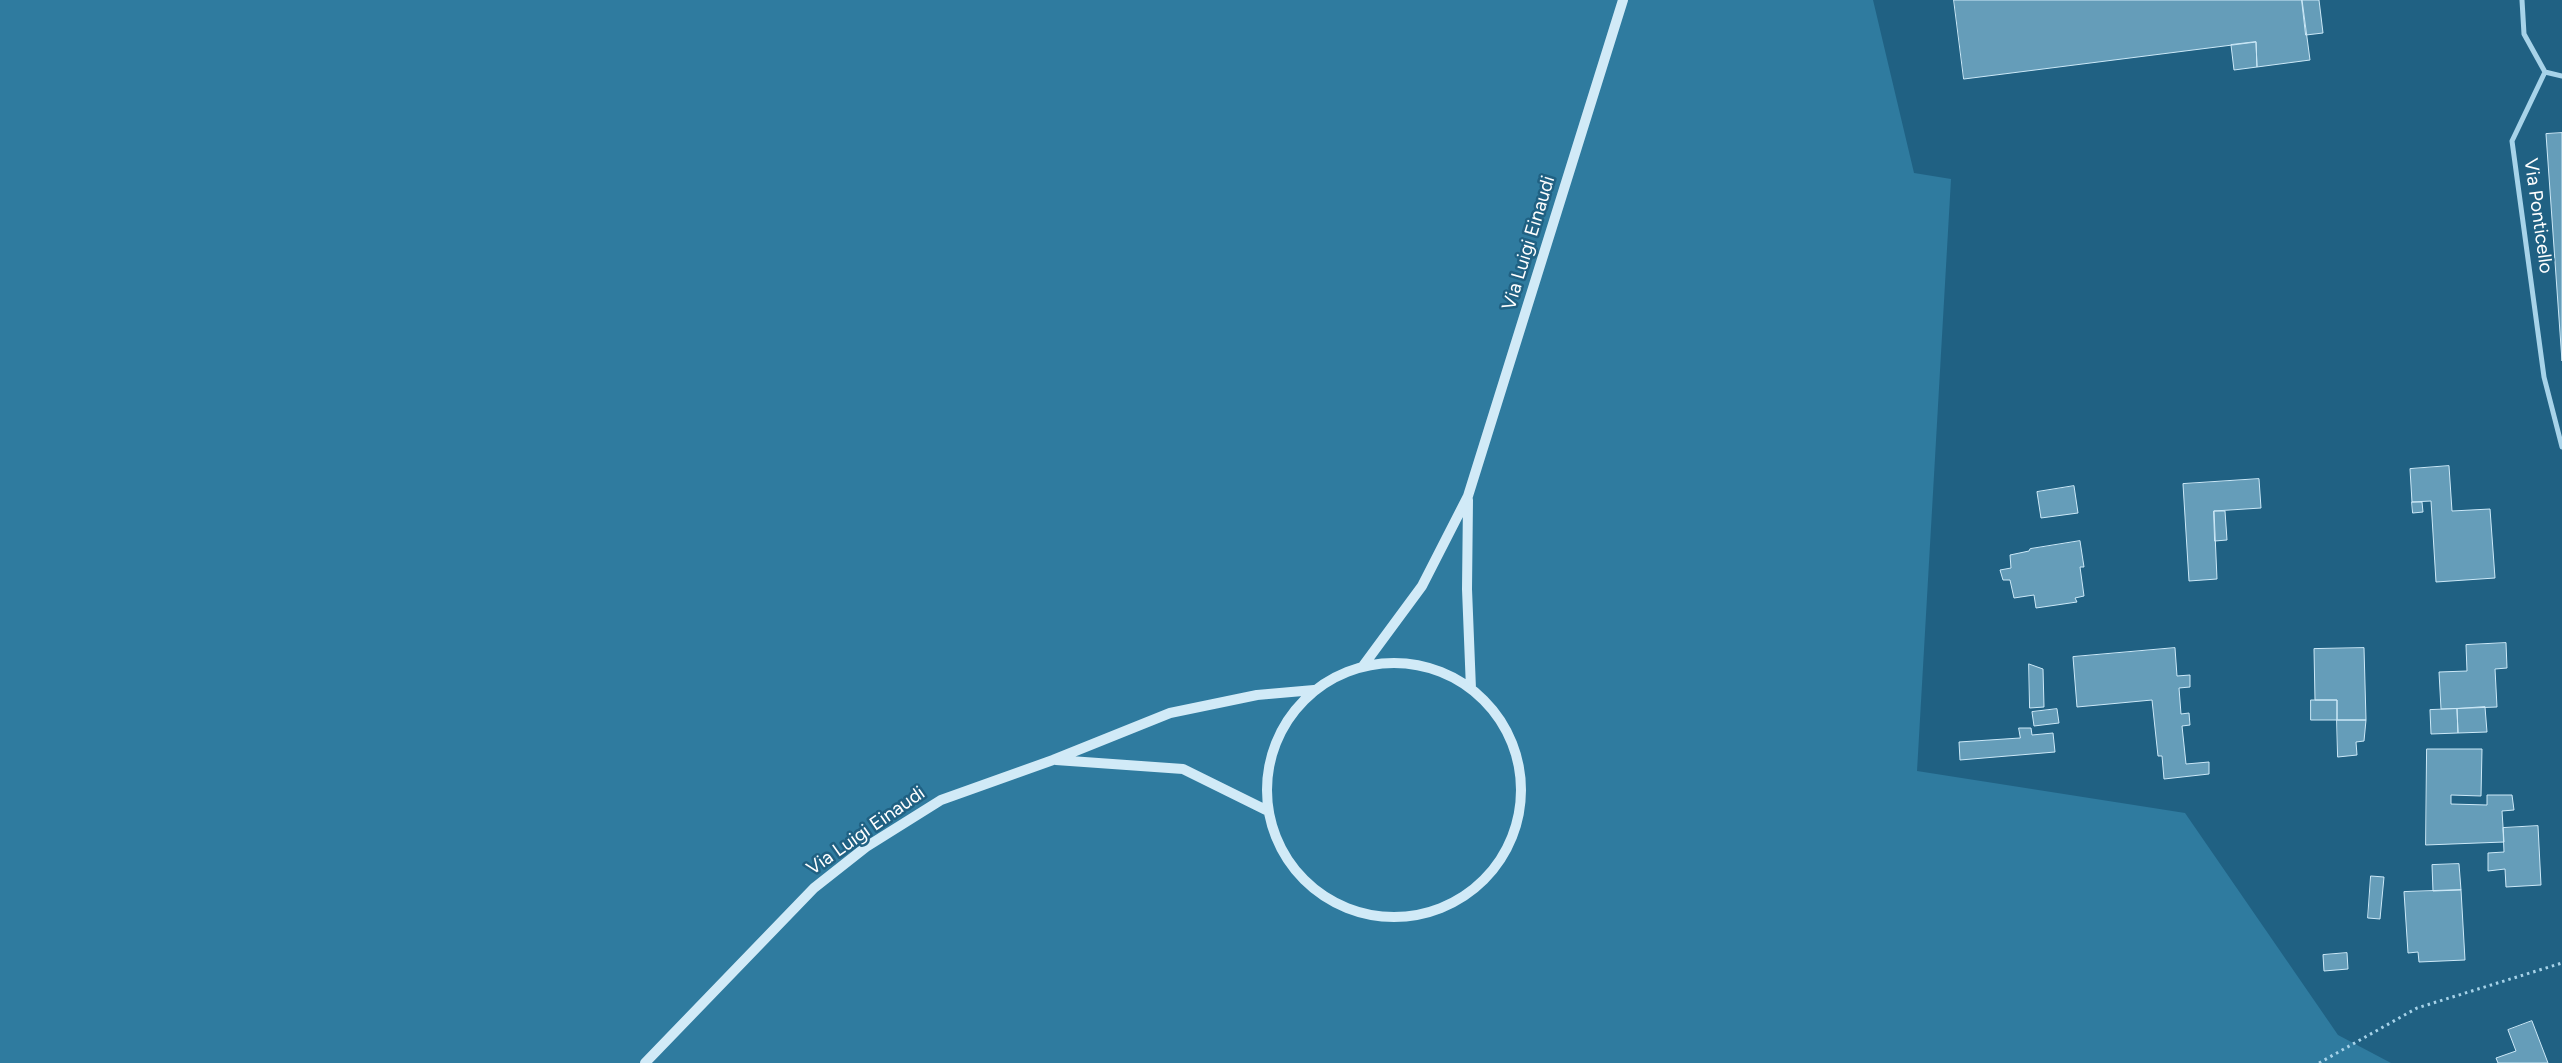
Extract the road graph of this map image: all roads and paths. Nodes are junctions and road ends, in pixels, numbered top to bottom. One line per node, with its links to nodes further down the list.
1 (1623, 0): 6 (street, Via Luigi Einaudi)
2 (2522, 0): 3 (street)
3 (2545, 72): 4 (street); 5 (street, Via Ponticello)
4 (2562, 76)
5 (2562, 447)
6 (1468, 496): 7 (street); 8 (street)
7 (1363, 666): 8 (street); 9 (street)
8 (1471, 689): 11 (street)
9 (1314, 690): 10 (street, Via Luigi Einaudi); 11 (street)
10 (1053, 760): 11 (street); 13 (street, Via Luigi Einaudi)
11 (1268, 811)
12 (2562, 963): 14 (path)
13 (645, 1063)
14 (2318, 1063)

